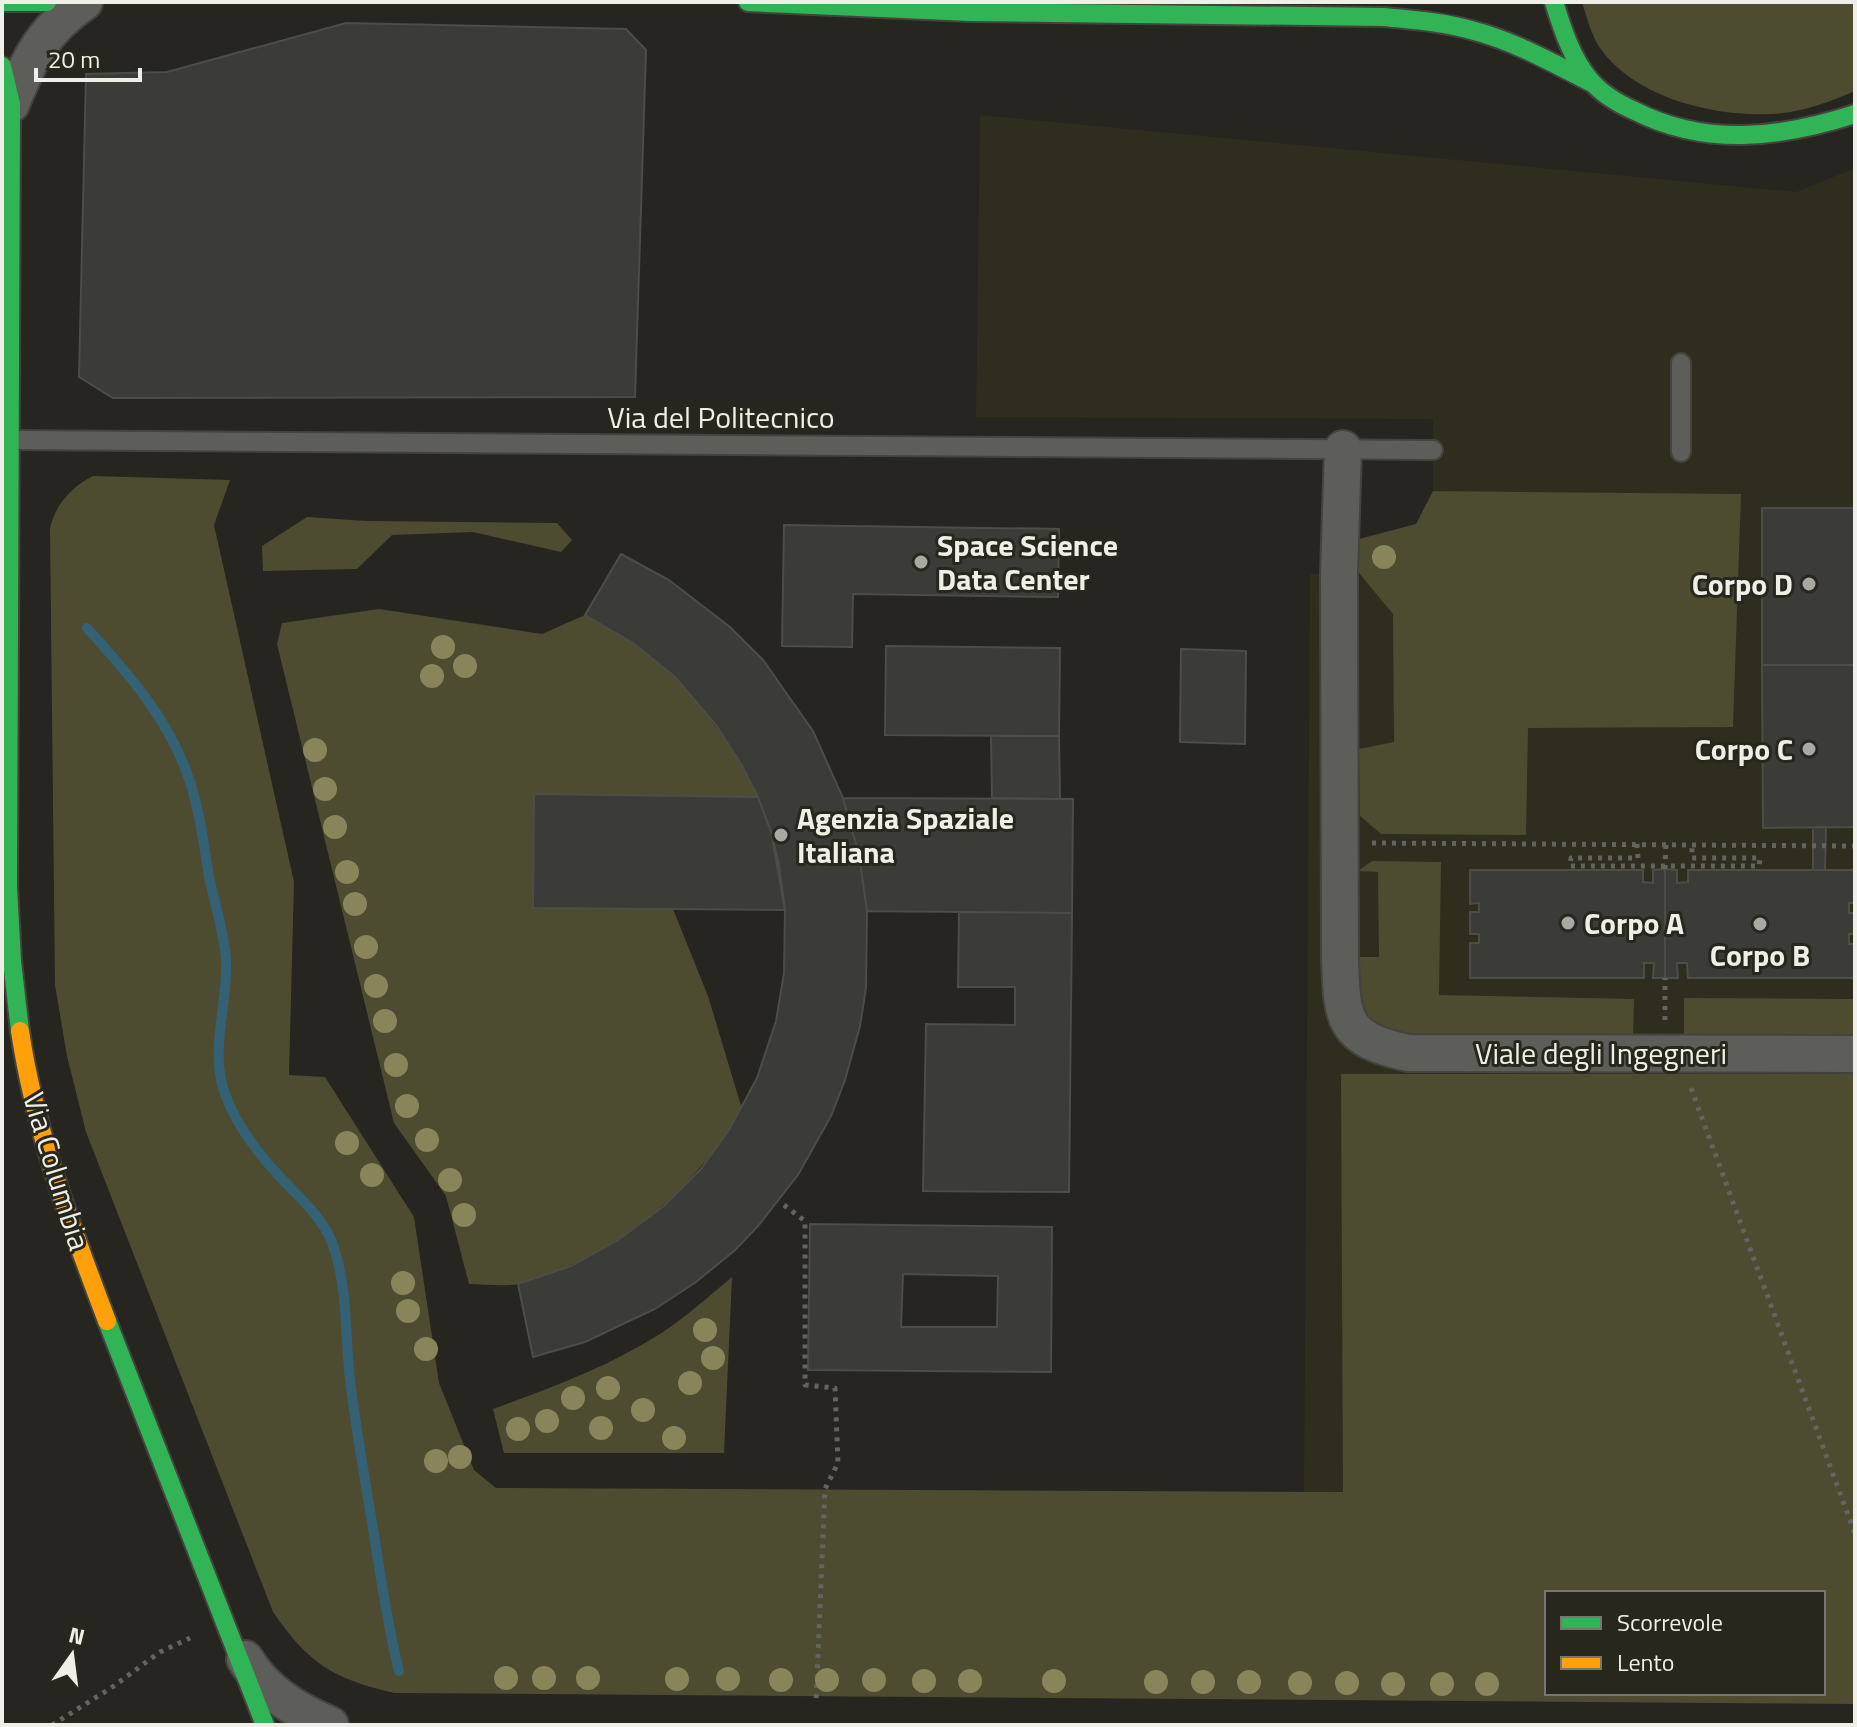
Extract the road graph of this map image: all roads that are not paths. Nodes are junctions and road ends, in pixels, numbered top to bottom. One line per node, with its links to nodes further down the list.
1 (5, 2): 2 (street)
2 (47, 2)
3 (84, 2): 8 (street, Via Columbia)
4 (748, 2): 7 (street)
5 (1554, 2): 7 (street)
6 (2, 66): 8 (street, Via Columbia)
7 (1592, 83): 9 (street)
8 (11, 104): 11 (street, Via Columbia)
9 (1855, 114)
10 (1681, 363): 14 (lane)
11 (9, 440): 12 (lane, Via del Politecnico); 16 (street, Via Columbia)
12 (1343, 449): 13 (lane, Via del Politecnico); 15 (street, Viale degli Ingegneri)
13 (1433, 450)
14 (1681, 452)
15 (1855, 1054)
16 (230, 1630): 17 (street, Via Columbia); 18 (street)
17 (265, 1725)
18 (330, 1725)

